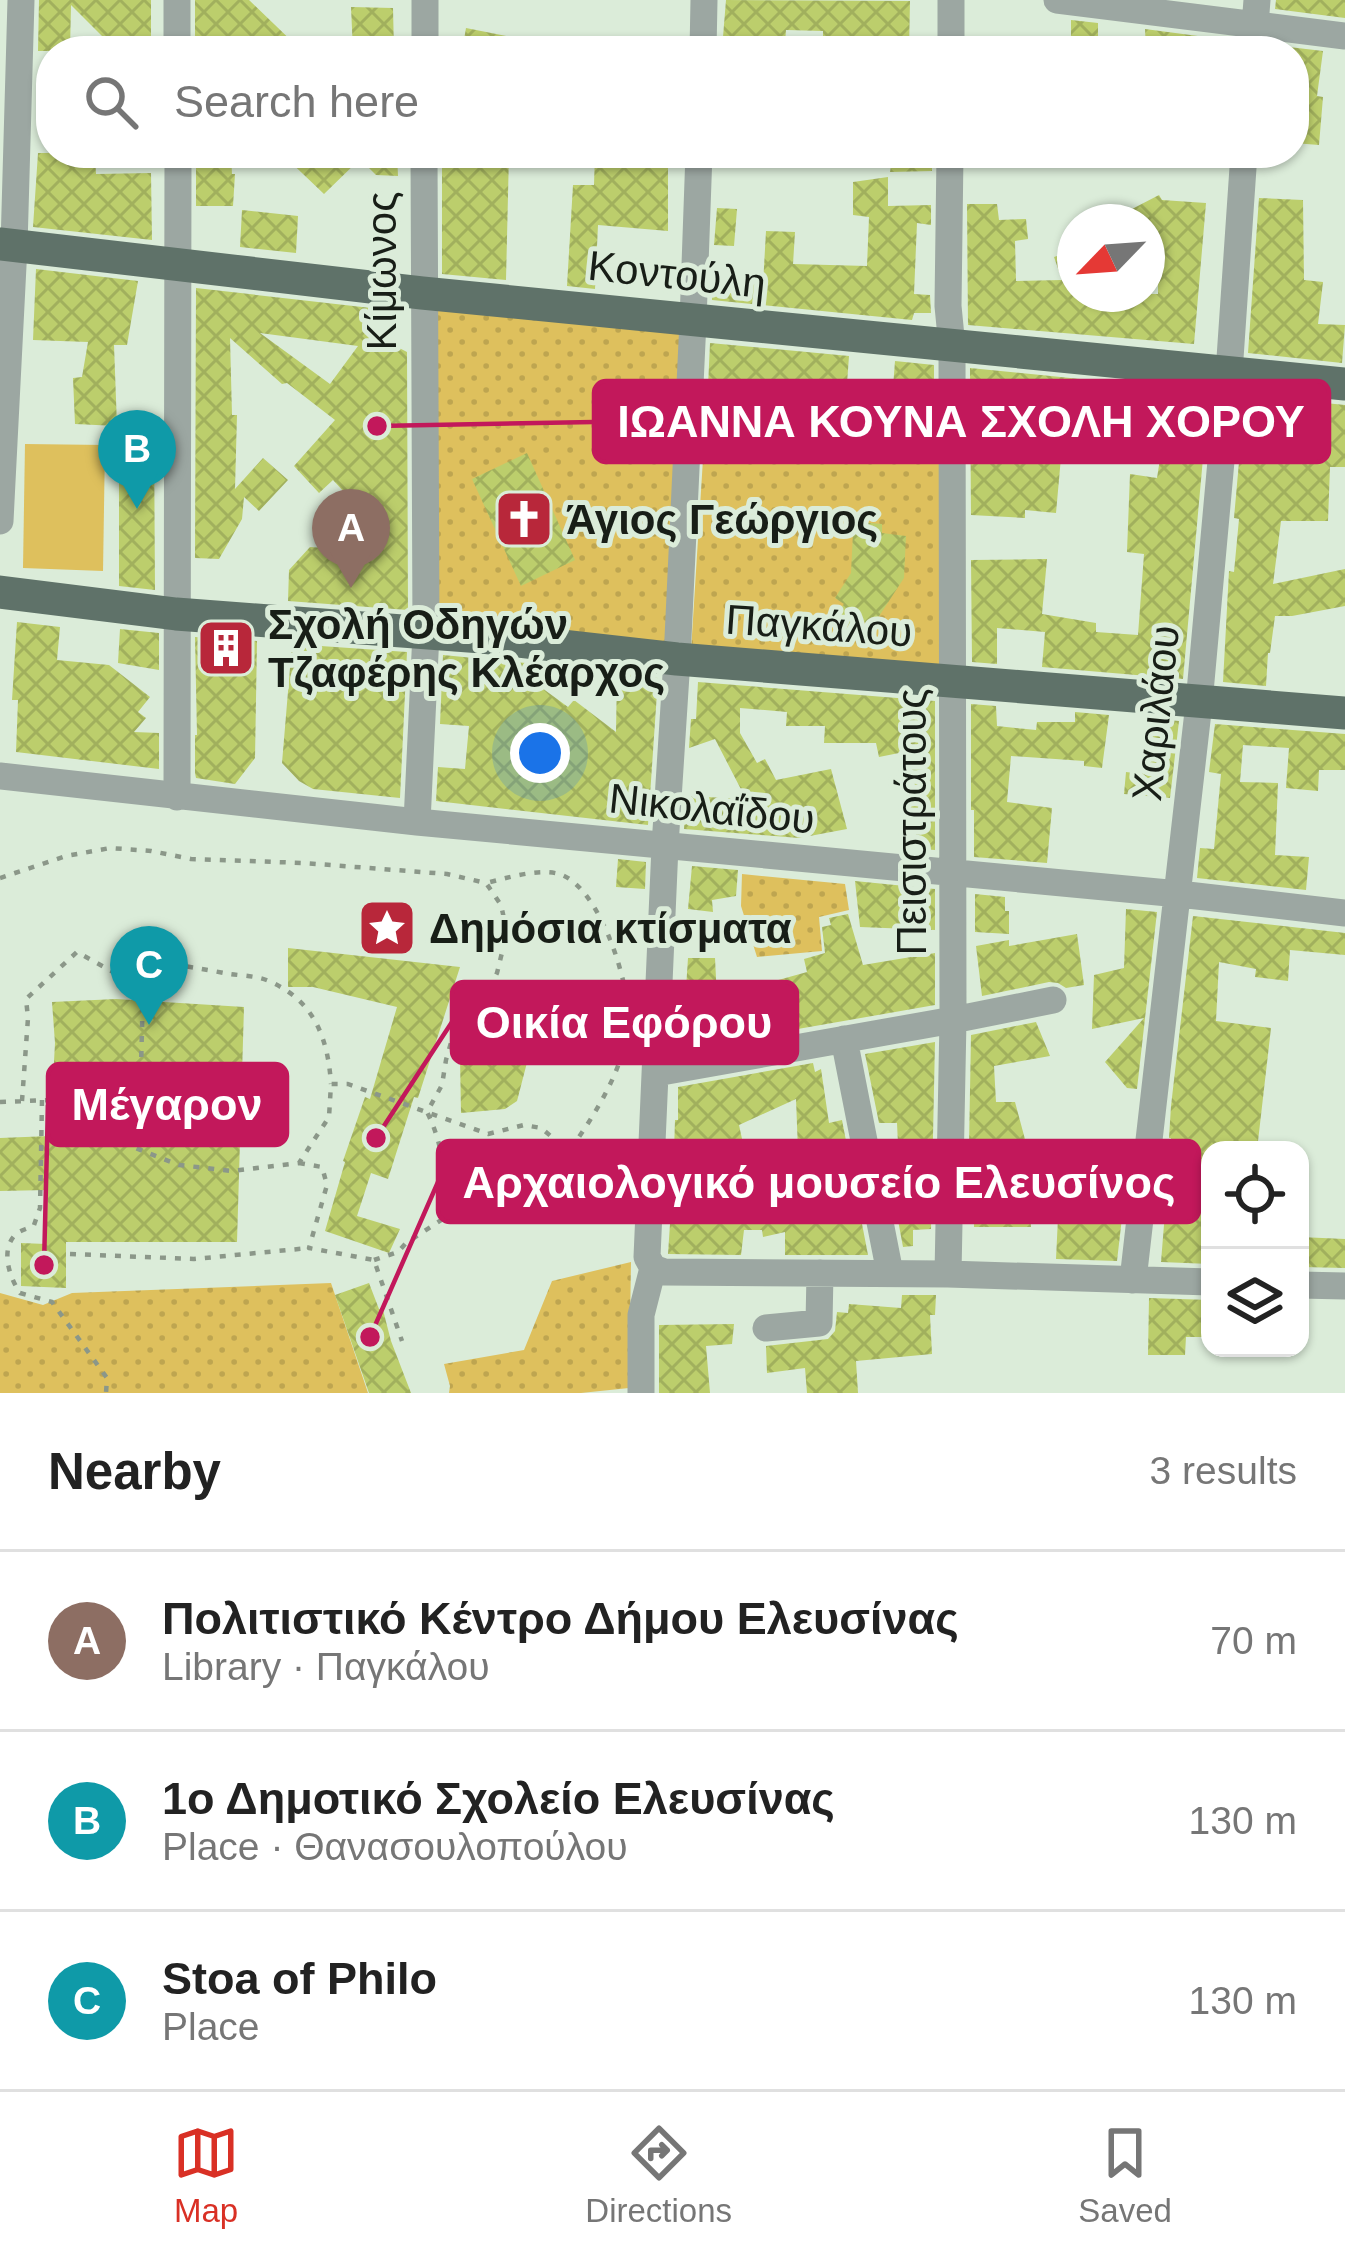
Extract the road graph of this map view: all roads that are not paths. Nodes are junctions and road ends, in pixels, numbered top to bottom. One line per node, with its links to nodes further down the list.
1 (21, 0): 18 (street)
2 (177, 0): 8 (street)
3 (425, 0): 9 (street)
4 (704, 0): 10 (street)
5 (951, 0): 11 (street)
6 (1057, 0): 7 (street)
7 (1247, 20): 12 (street)
8 (177, 36)
9 (424, 36)
10 (703, 36)
11 (951, 36)
12 (1345, 36)
13 (178, 168): 19 (street)
14 (424, 168): 20 (street, Κίμωνος)
15 (699, 168): 21 (street)
16 (950, 168): 22 (street, Πεισιστράτους)
17 (1243, 168): 23 (street, Χαριλάου)
18 (7, 245): 19 (main road, Κοντούλη); 25 (street)
19 (179, 264): 20 (main road, Κοντούλη); 27 (street)
20 (422, 293): 21 (main road, Κοντούλη); 28 (street, Κίμωνος)
21 (694, 321): 22 (main road, Κοντούλη); 29 (street)
22 (952, 347): 23 (main road, Κοντούλη); 30 (street, Πεισιστράτους)
23 (1229, 373): 24 (main road, Κοντούλη); 31 (street, Χαριλάου)
24 (1345, 384)
25 (0, 521)
26 (0, 592): 27 (main road, Παγκάλου)
27 (176, 614): 28 (main road, Παγκάλου); 34 (street)
28 (426, 633): 29 (main road, Παγκάλου); 35 (street, Κίμωνος)
29 (677, 659): 30 (main road, Παγκάλου); 36 (street)
30 (954, 680): 31 (main road, Παγκάλου); 37 (street, Πεισιστράτους)
31 (1199, 703): 32 (main road, Παγκάλου); 38 (street, Χαριλάου)
32 (1345, 713)
33 (0, 776): 34 (street, Νικολαΐδου)
34 (177, 797): 35 (street, Νικολαΐδου)
35 (417, 822): 36 (street, Νικολαΐδου)
36 (665, 845): 37 (street, Νικολαΐδου); 43 (street)
37 (954, 875): 38 (street, Νικολαΐδου); 41 (street, Πεισιστράτους)
38 (1179, 894): 39 (street, Νικολαΐδου); 48 (street, Χαριλάου)
39 (1345, 914)
40 (1053, 1000): 41 (street)
41 (953, 1020): 42 (street); 47 (street, Πεισιστράτους)
42 (844, 1040): 43 (street); 46 (street)
43 (656, 1072): 44 (street)
44 (653, 1268): 45 (street); 53 (street)
45 (820, 1273): 46 (street); 52 (street)
46 (890, 1274): 47 (street)
47 (949, 1274): 48 (street)
48 (1133, 1280): 49 (street)
49 (1201, 1282)
50 (1309, 1285): 51 (street)
51 (1345, 1286)
52 (766, 1328)
53 (641, 1392)

